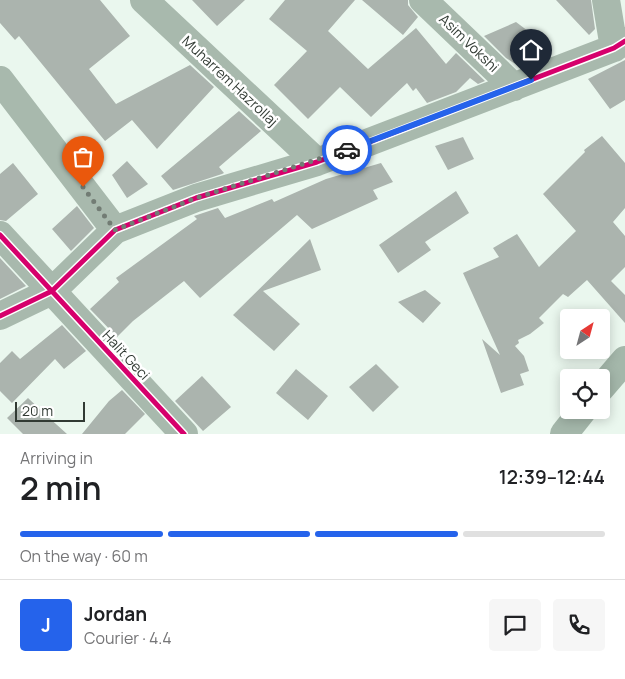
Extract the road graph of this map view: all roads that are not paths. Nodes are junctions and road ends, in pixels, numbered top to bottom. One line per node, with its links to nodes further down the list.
1 (144, 0): 7 (street, Muharrem Hazrollaj)
2 (423, 0): 6 (street, Asim Vokshi)
3 (606, 0): 4 (street)
4 (620, 45): 6 (street)
5 (0, 80): 8 (street)
6 (514, 87): 7 (street)
7 (317, 162): 8 (street)
8 (115, 230): 10 (street)
9 (0, 235): 10 (street, Halit Geci)
10 (52, 290): 11 (street); 15 (street, Halit Geci)
11 (0, 316)
12 (625, 360): 13 (main road)
13 (610, 378)
14 (576, 419): 16 (main road)
15 (184, 434)
16 (564, 434)

